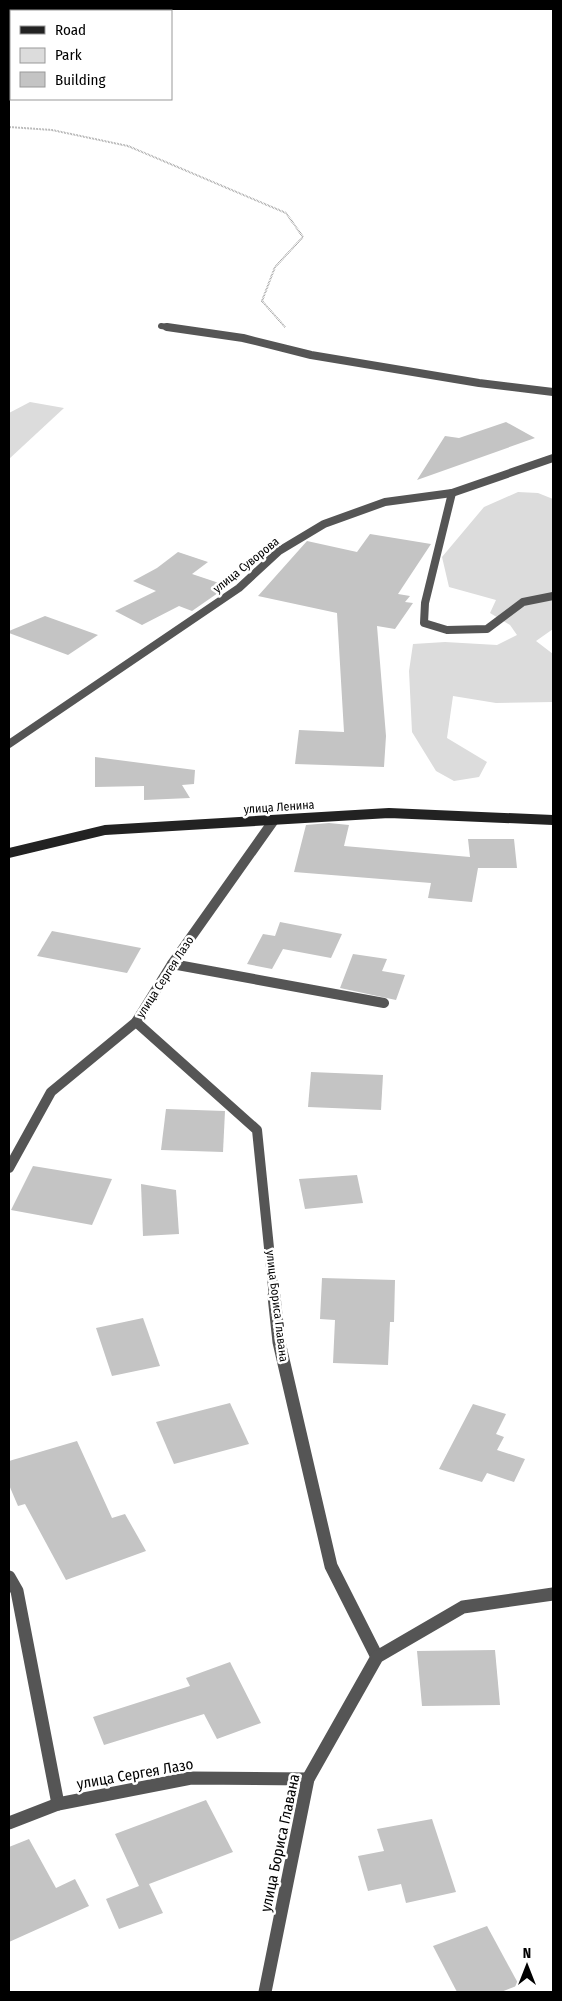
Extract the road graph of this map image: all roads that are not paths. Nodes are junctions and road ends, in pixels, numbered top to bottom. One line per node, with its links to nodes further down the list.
1 (161, 326): 2 (street)
2 (553, 392)
3 (553, 458): 4 (street, улица Суворова)
4 (452, 493): 5 (street); 6 (street, улица Суворова)
5 (553, 596)
6 (9, 744)
7 (274, 820): 8 (main road, улица Ленина); 9 (main road, улица Ленина); 10 (street, улица Сергея Лазо)
8 (553, 820)
9 (9, 853)
10 (172, 964): 11 (street); 12 (street, улица Сергея Лазо)
11 (384, 1003)
12 (136, 1022): 13 (street, улица Сергея Лазо); 16 (street, улица Бориса Главана)
13 (9, 1168)
14 (9, 1577): 18 (street)
15 (553, 1594): 16 (street, улица Бориса Главана)
16 (377, 1658): 17 (street, улица Бориса Главана)
17 (308, 1779): 18 (street, улица Сергея Лазо); 20 (street, улица Бориса Главана)
18 (58, 1804): 19 (street, улица Сергея Лазо)
19 (9, 1823)
20 (265, 1992)

